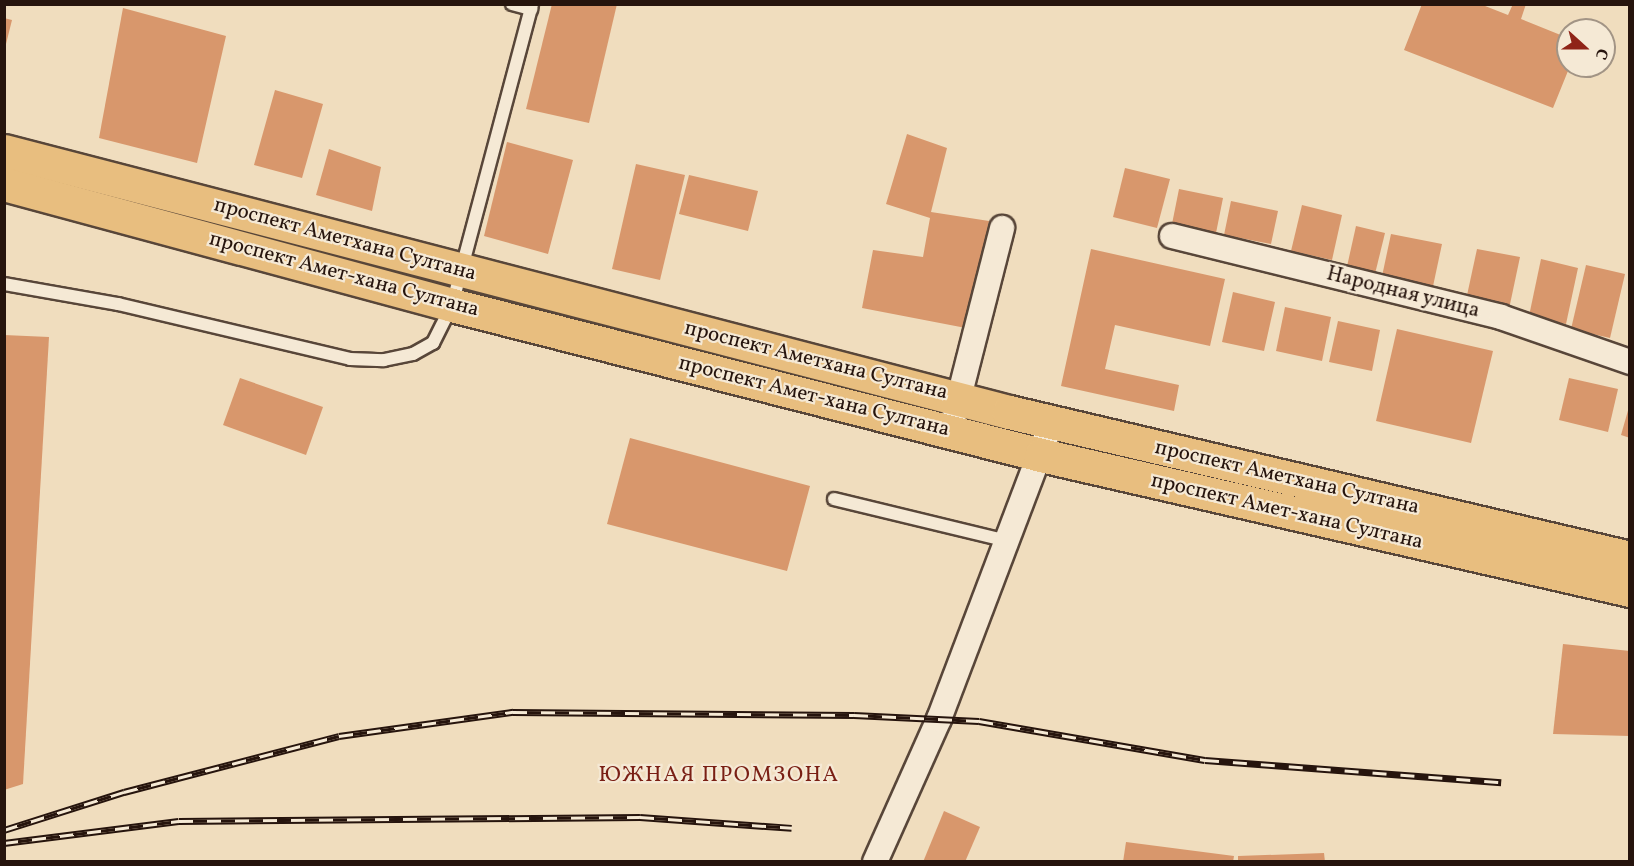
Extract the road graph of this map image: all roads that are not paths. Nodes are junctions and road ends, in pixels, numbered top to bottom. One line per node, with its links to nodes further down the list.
1 (512, 4): 2 (lane)
2 (532, 7): 7 (lane)
3 (4, 151): 7 (main road, проспект Аметхана Султана)
4 (4, 184): 9 (main road, проспект Амет-хана Султана)
5 (1002, 228): 11 (street)
6 (1172, 236): 10 (street, Народная улица)
7 (459, 270): 9 (lane); 11 (main road, проспект Аметхана Султана)
8 (4, 284): 9 (lane)
9 (452, 305): 13 (main road, проспект Амет-хана Султана)
10 (1629, 362)
11 (960, 398): 12 (main road, проспект Аметхана Султана); 13 (street)
12 (1052, 422): 14 (street); 17 (main road, проспект Аметхана Султана)
13 (949, 432): 14 (main road, проспект Амет-хана Султана)
14 (1041, 455): 16 (street); 18 (main road, проспект Амет-хана Султана)
15 (834, 499): 16 (lane)
16 (1008, 541): 19 (street)
17 (1629, 558)
18 (1629, 590)
19 (875, 861)

